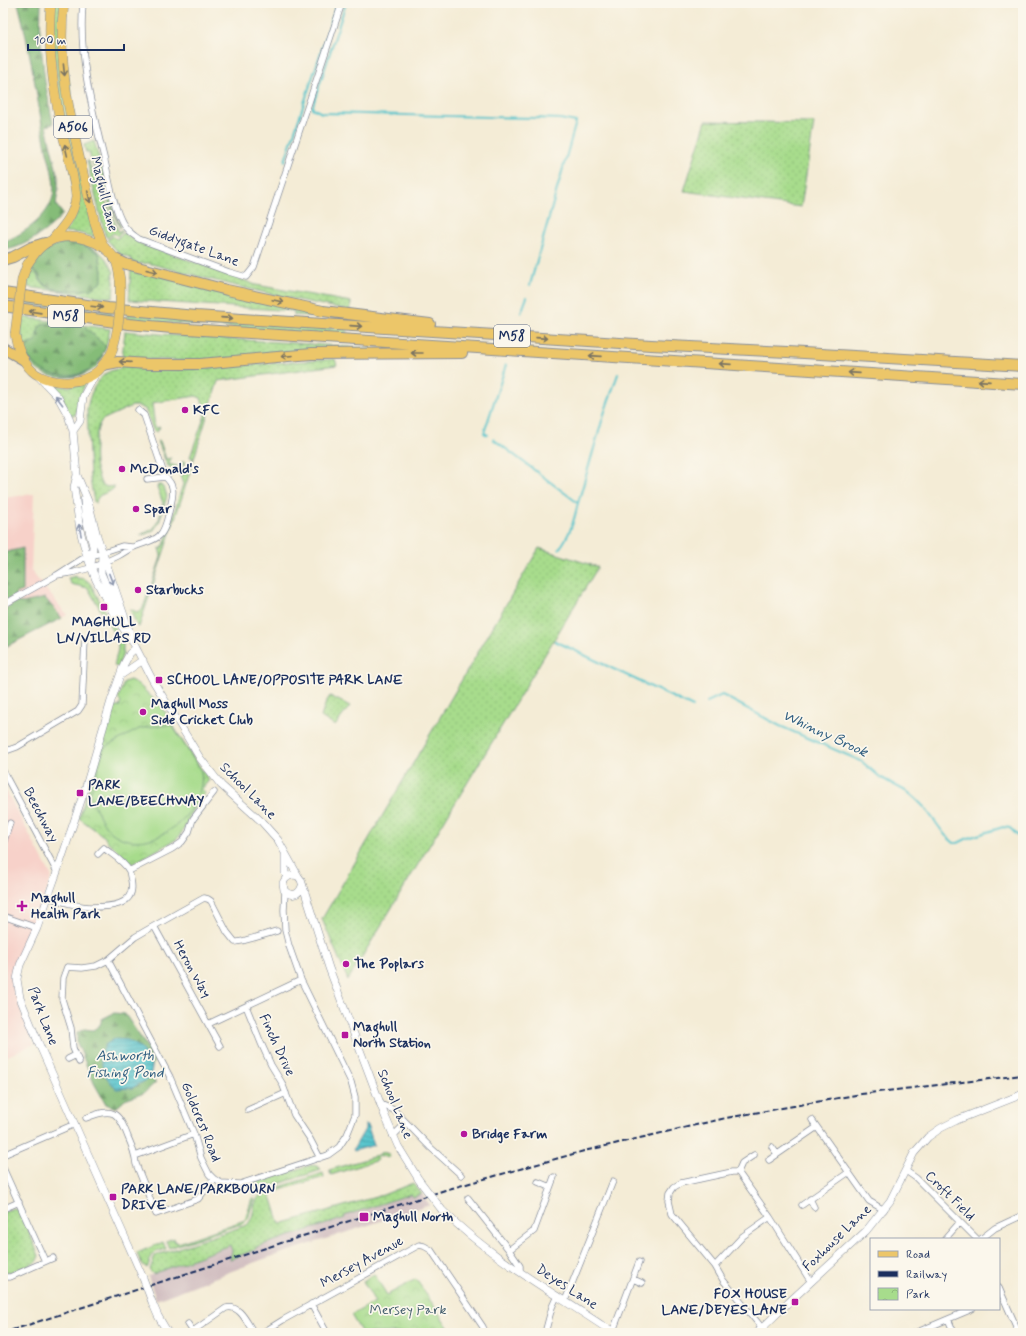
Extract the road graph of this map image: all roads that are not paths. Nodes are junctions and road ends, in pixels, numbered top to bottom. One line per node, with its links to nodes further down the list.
1 (51, 3): 5 (main road, Maghull Lane / A506, one-way to 1)
2 (64, 3): 6 (main road, Maghull Lane / A506, one-way to 6)
3 (83, 3): 4 (street, Giddygate Lane)
4 (342, 3)
5 (49, 242): 6 (main road, A506); 8 (highway); 14 (main road, A506, bridge)
6 (105, 248): 7 (main road, A506)
7 (115, 259): 11 (highway, M58, one-way to 11); 16 (main road, A506, bridge)
8 (3, 260)
9 (3, 293): 11 (highway, M58, one-way to 11)
10 (3, 306): 13 (highway, M58, one-way to 10)
11 (506, 336): 15 (highway, M58, one-way to 15)
12 (3, 348): 14 (highway)
13 (554, 354): 16 (highway, M58, one-way to 16); 18 (highway, M58, one-way to 13)
14 (24, 360): 17 (main road, A506)
15 (1023, 366)
16 (100, 368): 17 (main road, A506); 20 (street)
17 (36, 374): 20 (street, one-way to 17)
18 (1023, 384)
19 (138, 410): 22 (street)
20 (73, 431): 21 (street)
21 (77, 475): 24 (street, School Lane); 27 (street, School Lane, one-way to 21)
22 (165, 477): 23 (street); 25 (street)
23 (147, 479)
24 (84, 492): 26 (street, School Lane); 27 (street, School Lane)
25 (133, 547): 26 (street); 28 (street)
26 (102, 552): 27 (street); 28 (street, School Lane)
27 (90, 556): 29 (street, School Lane); 30 (street)
28 (103, 562): 29 (street); 32 (street, School Lane); 34 (street, School Lane, one-way to 34)
29 (91, 567): 30 (street); 32 (street, School Lane)
30 (55, 576): 31 (street)
31 (3, 604)
32 (124, 629): 34 (street, School Lane)
33 (85, 640): 37 (street)
34 (135, 646): 35 (street, School Lane); 36 (street, Park Lane)
35 (143, 660): 36 (street); 42 (street, School Lane)
36 (121, 674): 45 (street, Park Lane)
37 (3, 752)
38 (3, 771): 45 (street, Beechway)
39 (214, 792): 44 (street)
40 (10, 823): 41 (street)
41 (3, 844)
42 (285, 853): 46 (street, School Lane); 47 (street)
43 (98, 854): 44 (street)
44 (129, 871): 50 (street)
45 (57, 872): 50 (street, Park Lane)
46 (298, 876): 47 (street); 48 (street, School Lane)
47 (287, 877): 49 (street)
48 (302, 886): 49 (street); 51 (street, School Lane)
49 (291, 894): 51 (street, School Lane); 57 (street, Goldcrest Road)
50 (47, 897): 54 (street, Park Lane)
51 (309, 906): 66 (street, School Lane)
52 (3, 916): 54 (street)
53 (154, 926): 55 (street); 56 (street); 59 (street, Heron Way)
54 (37, 928): 71 (street, Park Lane)
55 (277, 931)
56 (108, 960): 61 (street); 73 (street, Goldcrest Road)
57 (301, 980): 58 (street); 80 (street, Goldcrest Road)
58 (246, 1006): 59 (street); 64 (street, Finch Drive)
59 (208, 1024): 60 (street, Heron Way)
60 (220, 1046)
61 (76, 1055): 62 (street); 63 (street)
62 (68, 1059)
63 (79, 1062)
64 (286, 1093): 67 (street, Finch Drive); 80 (street, Finch Drive)
65 (1023, 1094): 83 (street, Foxhouse Lane)
66 (380, 1104): 70 (street); 74 (street, School Lane)
67 (248, 1110)
68 (86, 1118): 79 (street)
69 (812, 1120): 72 (street)
70 (406, 1123): 74 (street); 86 (street)
71 (75, 1124): 77 (street); 125 (street, Park Lane, bridge)
72 (817, 1127): 76 (street); 85 (street)
73 (194, 1134): 79 (street); 88 (street, Goldcrest Road)
74 (393, 1136): 110 (street, School Lane, bridge)
75 (772, 1147): 76 (street)
76 (777, 1154): 81 (street)
77 (3, 1155)
78 (754, 1155): 84 (street)
79 (135, 1156): 88 (street)
80 (320, 1158): 88 (street, Goldcrest Road)
81 (769, 1160)
82 (3, 1168): 94 (street)
83 (906, 1171): 98 (street, Foxhouse Lane); 101 (street, Croft Field)
84 (738, 1172): 100 (street); 109 (street)
85 (849, 1172): 93 (street); 98 (street)
86 (462, 1175)
87 (554, 1177): 91 (street)
88 (214, 1179)
89 (613, 1181): 117 (street)
90 (538, 1182): 91 (street)
91 (550, 1187): 105 (street)
92 (468, 1198): 105 (street, Deyes Lane)
93 (810, 1199): 95 (street); 96 (street)
94 (18, 1202): 97 (street); 107 (street)
95 (802, 1205)
96 (814, 1207)
97 (3, 1209)
98 (884, 1210): 113 (street, Foxhouse Lane)
99 (1023, 1215): 104 (street)
100 (770, 1217): 109 (street); 113 (street)
101 (960, 1222): 102 (street); 103 (street, Croft Field)
102 (946, 1238)
103 (976, 1238)
104 (983, 1238)
105 (509, 1250): 110 (street, Deyes Lane)
106 (53, 1258): 107 (street)
107 (45, 1261): 111 (street)
108 (640, 1262): 112 (street)
109 (715, 1266): 122 (street)
110 (520, 1271): 115 (street, Deyes Lane)
111 (3, 1277)
112 (633, 1279): 114 (street); 124 (street)
113 (811, 1282): 122 (street, Foxhouse Lane)
114 (642, 1283)
115 (557, 1296): 117 (street, Deyes Lane); 130 (street)
116 (1001, 1296): 133 (street)
117 (565, 1301): 124 (street, Deyes Lane)
118 (311, 1304): 127 (street, Mersey Avenue); 128 (street); 129 (street, Mersey Avenue)
119 (970, 1310): 120 (street)
120 (948, 1319): 131 (street); 132 (street)
121 (188, 1324): 123 (street)
122 (759, 1331)
123 (194, 1332): 126 (street)
124 (615, 1332)
125 (168, 1333)
126 (254, 1333)
127 (262, 1333)
128 (327, 1333)
129 (485, 1333)
130 (545, 1333)
131 (915, 1333)
132 (954, 1333)
133 (1019, 1333)

